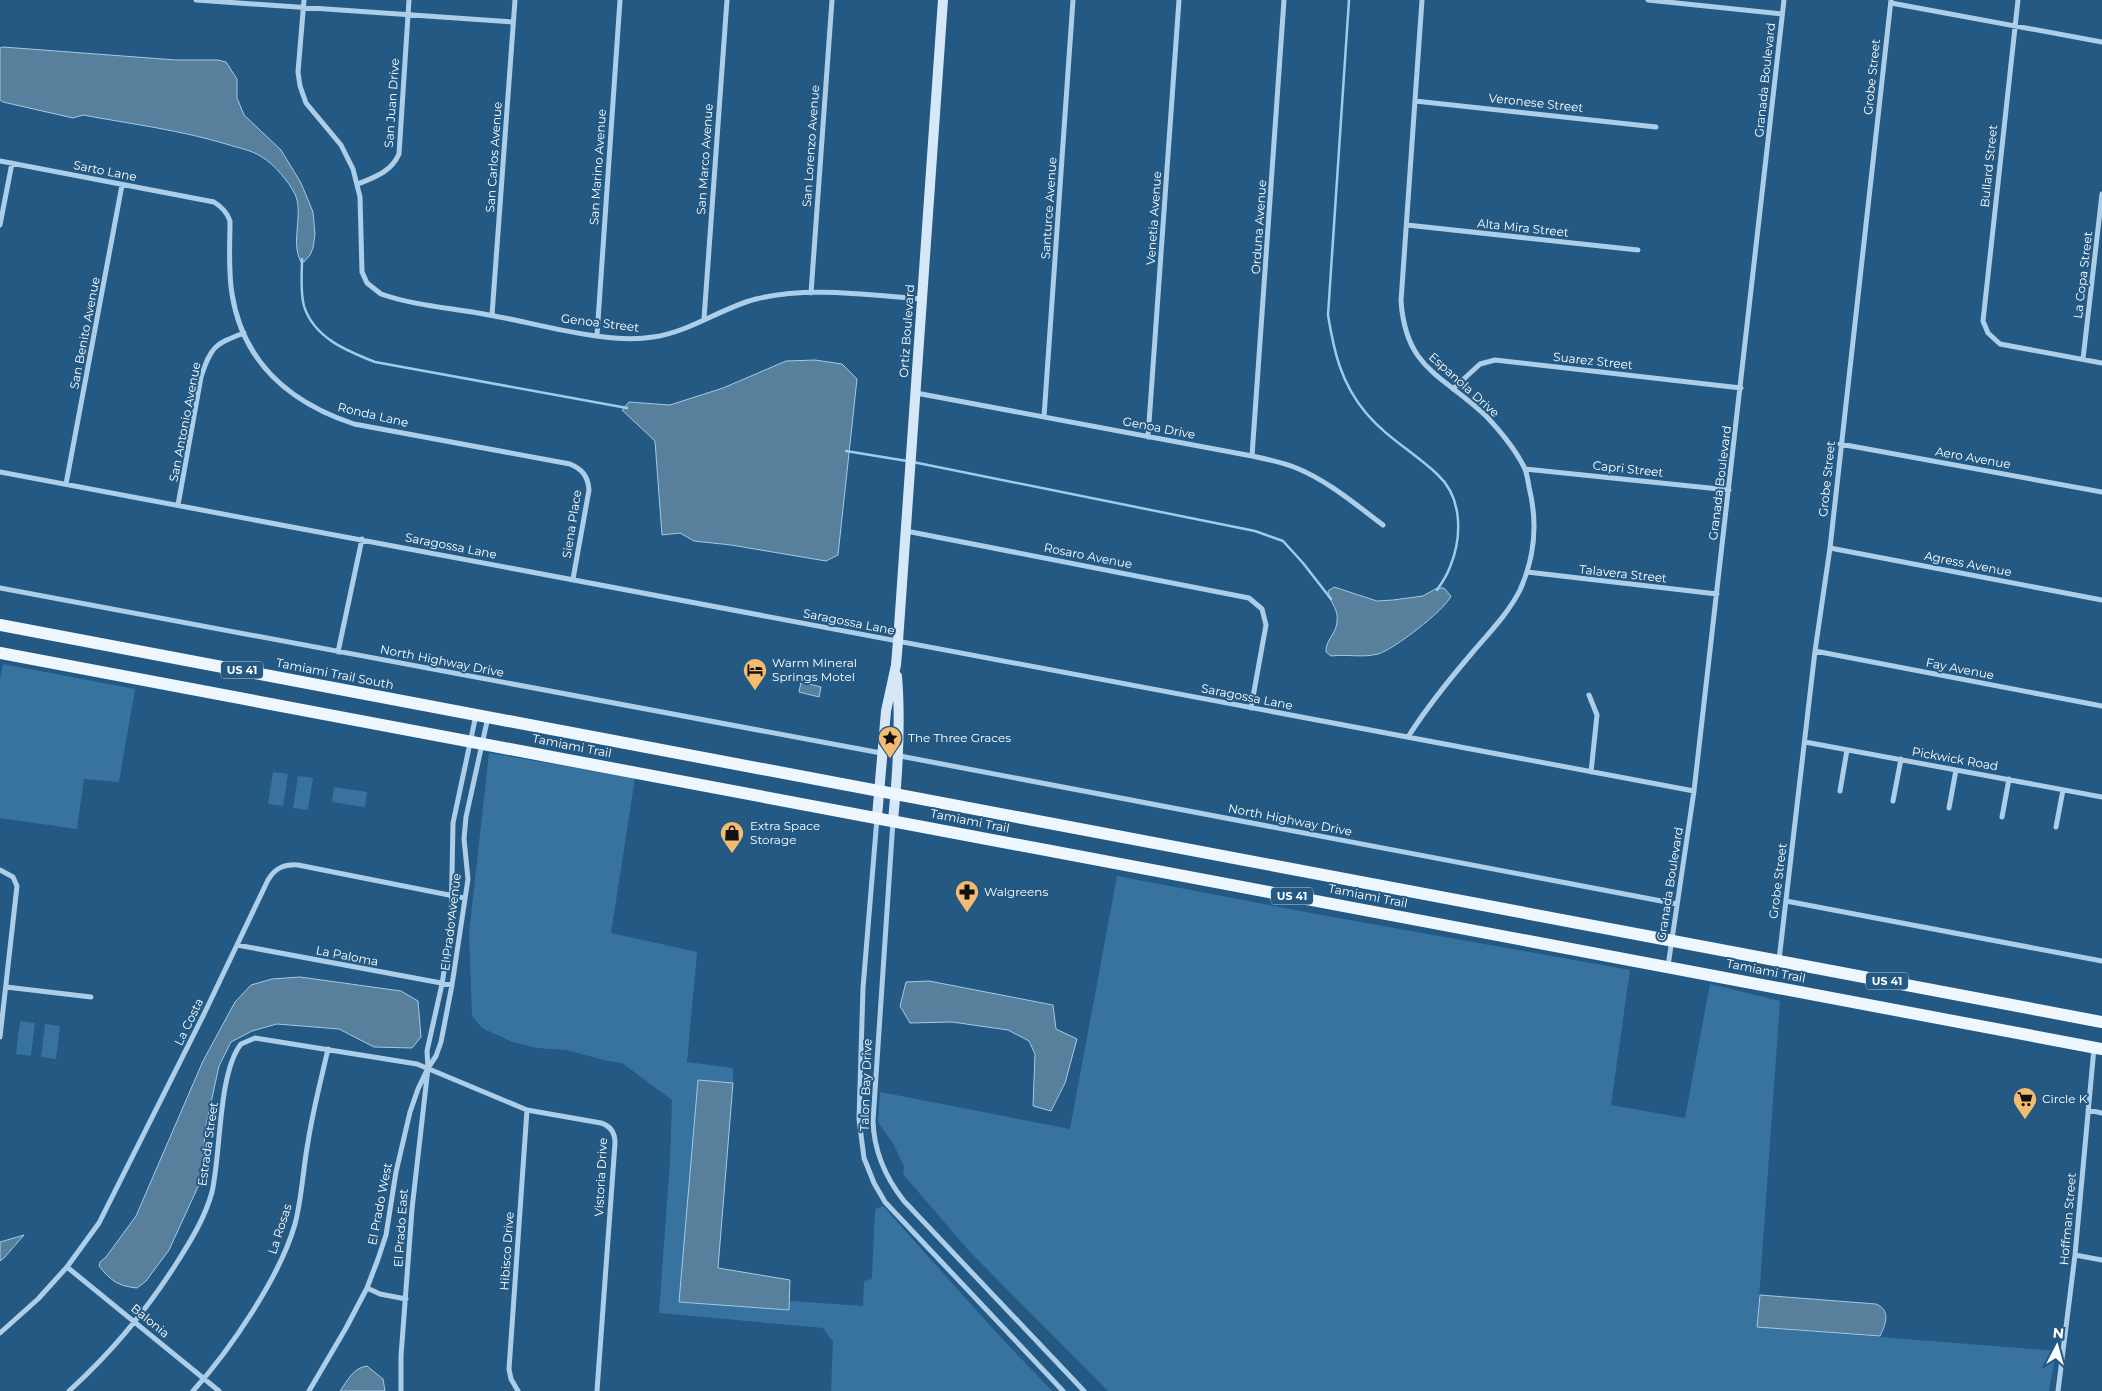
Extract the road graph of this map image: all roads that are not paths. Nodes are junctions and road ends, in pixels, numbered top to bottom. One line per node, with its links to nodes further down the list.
1 (196, 0): 17 (street)
2 (304, 0): 17 (street)
3 (409, 0): 19 (street, San Juan Drive)
4 (515, 0): 20 (street, San Carlos Avenue)
5 (620, 0): 41 (street, San Marino Avenue)
6 (727, 0): 39 (street, San Marco Avenue)
7 (832, 0): 36 (street, San Lorenzo Avenue)
8 (943, 0): 37 (street, Ortiz Boulevard)
9 (1073, 0): 47 (street, Santurce Avenue)
10 (1179, 0): 48 (street, Venetia Avenue)
11 (1284, 0): 50 (street, Orduna Avenue)
12 (1422, 0): 23 (street, Espanola Drive)
13 (1648, 0): 18 (street)
14 (1784, 0): 18 (street, Granada Boulevard)
15 (2018, 0): 21 (street, Bullard Street)
16 (1891, 2): 21 (street); 49 (street, Grobe Street)
17 (303, 8): 19 (street); 27 (street)
18 (1782, 14): 44 (street, Granada Boulevard)
19 (408, 15): 20 (street); 27 (street, San Juan Drive)
20 (513, 22): 38 (street, San Carlos Avenue)
21 (2015, 26): 22 (street); 42 (street, Bullard Street)
22 (2102, 42)
23 (1415, 101): 24 (street, Veronese Street); 32 (street, Espanola Drive)
24 (1656, 127)
25 (0, 161): 26 (street, Sarto Lane)
26 (12, 163): 28 (street, Sarto Lane); 31 (street)
27 (358, 184): 38 (street, Genoa Street)
28 (122, 185): 30 (street, Sarto Lane); 54 (street, San Benito Avenue)
29 (2102, 194): 34 (street, La Copa Street)
30 (207, 201): 40 (street, Ronda Lane)
31 (0, 225)
32 (1407, 226): 33 (street, Alta Mira Street); 45 (street, Espanola Drive)
33 (1638, 250)
34 (2096, 254): 35 (street); 42 (street, La Copa Street)
35 (2102, 255)
36 (811, 293): 37 (street, Genoa Street); 39 (street, Genoa Street)
37 (922, 299): 46 (street, Ortiz Boulevard)
38 (492, 315): 41 (street, Genoa Street)
39 (704, 319): 41 (street, Genoa Street)
40 (244, 333): 53 (street, Ronda Lane); 57 (street, San Antonio Avenue)
41 (597, 335)
42 (2083, 359): 43 (street)
43 (2102, 362)
44 (1741, 388): 45 (street, Suarez Street); 55 (street, Granada Boulevard)
45 (1453, 389): 51 (street, Espanola Drive)
46 (915, 392): 47 (street, Genoa Drive); 59 (street, Ortiz Boulevard)
47 (1044, 416): 48 (street, Genoa Drive)
48 (1148, 437): 50 (street, Genoa Drive)
49 (1840, 444): 56 (street, Aero Avenue); 61 (street, Grobe Street)
50 (1252, 456): 58 (street, Genoa Drive)
51 (1525, 469): 55 (street, Capri Street); 62 (street, Espanola Drive)
52 (0, 472): 54 (street, Saragossa Lane)
53 (584, 473): 63 (street, Siena Place)
54 (66, 484): 57 (street, Saragossa Lane)
55 (1729, 490): 65 (street, Granada Boulevard)
56 (2102, 492)
57 (178, 505): 60 (street, Saragossa Lane)
58 (1383, 525)
59 (906, 531): 68 (street, Ortiz Boulevard); 75 (street, Rosaro Avenue)
60 (362, 539): 63 (street, Saragossa Lane); 69 (street)
61 (1830, 548): 66 (street, Agress Avenue); 70 (street, Grobe Street)
62 (1527, 572): 65 (street, Talavera Street); 77 (street, Espanola Drive)
63 (573, 580): 68 (street, Saragossa Lane)
64 (0, 588): 69 (street, North Highway Drive)
65 (1717, 594): 89 (street, Granada Boulevard)
66 (2102, 600)
67 (0, 625): 76 (main road, Tamiami Trail South / US 41)
68 (898, 641): 72 (street, Ortiz Boulevard); 75 (street, Saragossa Lane)
69 (338, 652): 81 (street, North Highway Drive)
70 (1814, 652): 74 (street, Fay Avenue); 79 (street, Grobe Street)
71 (0, 653): 78 (main road, US 41)
72 (896, 664): 81 (street, Ortiz Boulevard); 82 (street, Ortiz Boulevard)
73 (1589, 695): 85 (street)
74 (2102, 706)
75 (1251, 708): 77 (street, Saragossa Lane)
76 (482, 715): 78 (street); 78 (street, El Prado Avenue); 87 (main road, Tamiami Trail / US 41)
77 (1408, 737): 85 (street, Saragossa Lane)
78 (476, 742): 96 (main road, Tamiami Trail / US 41); 99 (street, El Prado East); 100 (street, El Prado Avenue)
79 (1805, 742): 80 (street, Pickwick Road); 104 (street, Grobe Street)
80 (1847, 750): 83 (street, Pickwick Road); 90 (street)
81 (881, 753): 87 (street, Ortiz Boulevard)
82 (900, 756): 91 (street, Ortiz Boulevard); 105 (street, North Highway Drive)
83 (1901, 759): 84 (street, Pickwick Road); 93 (street)
84 (1956, 770): 86 (street, Pickwick Road); 94 (street)
85 (1591, 772): 89 (street, Saragossa Lane)
86 (2009, 779): 88 (street, Pickwick Road); 95 (street)
87 (879, 790): 91 (main road, Tamiami Trail / US 41); 96 (street, Ortiz Boulevard)
88 (2063, 790): 92 (street, Pickwick Road); 98 (street)
89 (1694, 791): 105 (street, Granada Boulevard)
90 (1840, 791)
91 (896, 794): 97 (street, Ortiz Boulevard); 106 (main road, Tamiami Trail / US 41)
92 (2102, 797)
93 (1894, 801)
94 (1949, 808)
95 (2002, 817)
96 (877, 818): 97 (main road, Tamiami Trail / US 41); 138 (street, Talon Bay Drive)
97 (893, 820): 110 (main road, Tamiami Trail / US 41); 139 (street, Talon Bay Drive)
98 (2056, 827)
99 (452, 831): 100 (street); 102 (street, El Prado East)
100 (464, 831): 103 (street, El Prado Avenue)
101 (0, 870): 113 (street)
102 (453, 896): 103 (street, La Costa); 107 (street, La Costa); 111 (street, El Prado East)
103 (464, 898): 112 (street, El Prado Avenue)
104 (1786, 901): 108 (street, Grobe Street); 109 (street)
105 (1678, 904): 106 (street, Granada Boulevard)
106 (1672, 940): 108 (main road, Tamiami Trail / US 41); 110 (street, Granada Boulevard)
107 (237, 945): 111 (street, La Paloma); 125 (street, La Costa)
108 (1779, 961): 115 (main road, Tamiami Trail / US 41)
109 (2102, 961)
110 (1668, 966): 118 (main road, Tamiami Trail / US 41)
111 (442, 984): 112 (street, La Paloma); 119 (street, El Prado East)
112 (452, 985): 119 (street, El Prado Avenue)
113 (6, 987): 114 (street); 116 (street)
114 (91, 997)
115 (2102, 1022)
116 (0, 1037)
117 (328, 1049): 119 (street, Estrada Street); 128 (street, Estrada Street); 130 (street, La Rosas)
118 (2098, 1049): 121 (street, Hoffman Street)
119 (428, 1068): 120 (street, Vistoria Drive); 126 (street, El Prado West); 127 (street, El Prado East)
120 (527, 1110): 136 (street, Hibisco Drive); 137 (street, Vistoria Drive)
121 (2088, 1110): 122 (street); 123 (street, Hoffman Street)
122 (2102, 1113)
123 (2075, 1255): 124 (street); 140 (street, Hoffman Street)
124 (2102, 1260)
125 (67, 1267): 128 (street, Balonia); 129 (street, La Costa)
126 (367, 1288): 127 (street); 134 (street, El Prado West)
127 (406, 1299): 135 (street, El Prado East)
128 (136, 1323): 130 (street, Balonia); 131 (street, Estrada Street)
129 (0, 1333)
130 (204, 1379): 132 (street, La Rosas); 133 (street, Balonia)
131 (69, 1391)
132 (193, 1391)
133 (219, 1391)
134 (309, 1391)
135 (401, 1391)
136 (518, 1391)
137 (597, 1391)
138 (1063, 1391)
139 (1084, 1391)
140 (2058, 1391)

